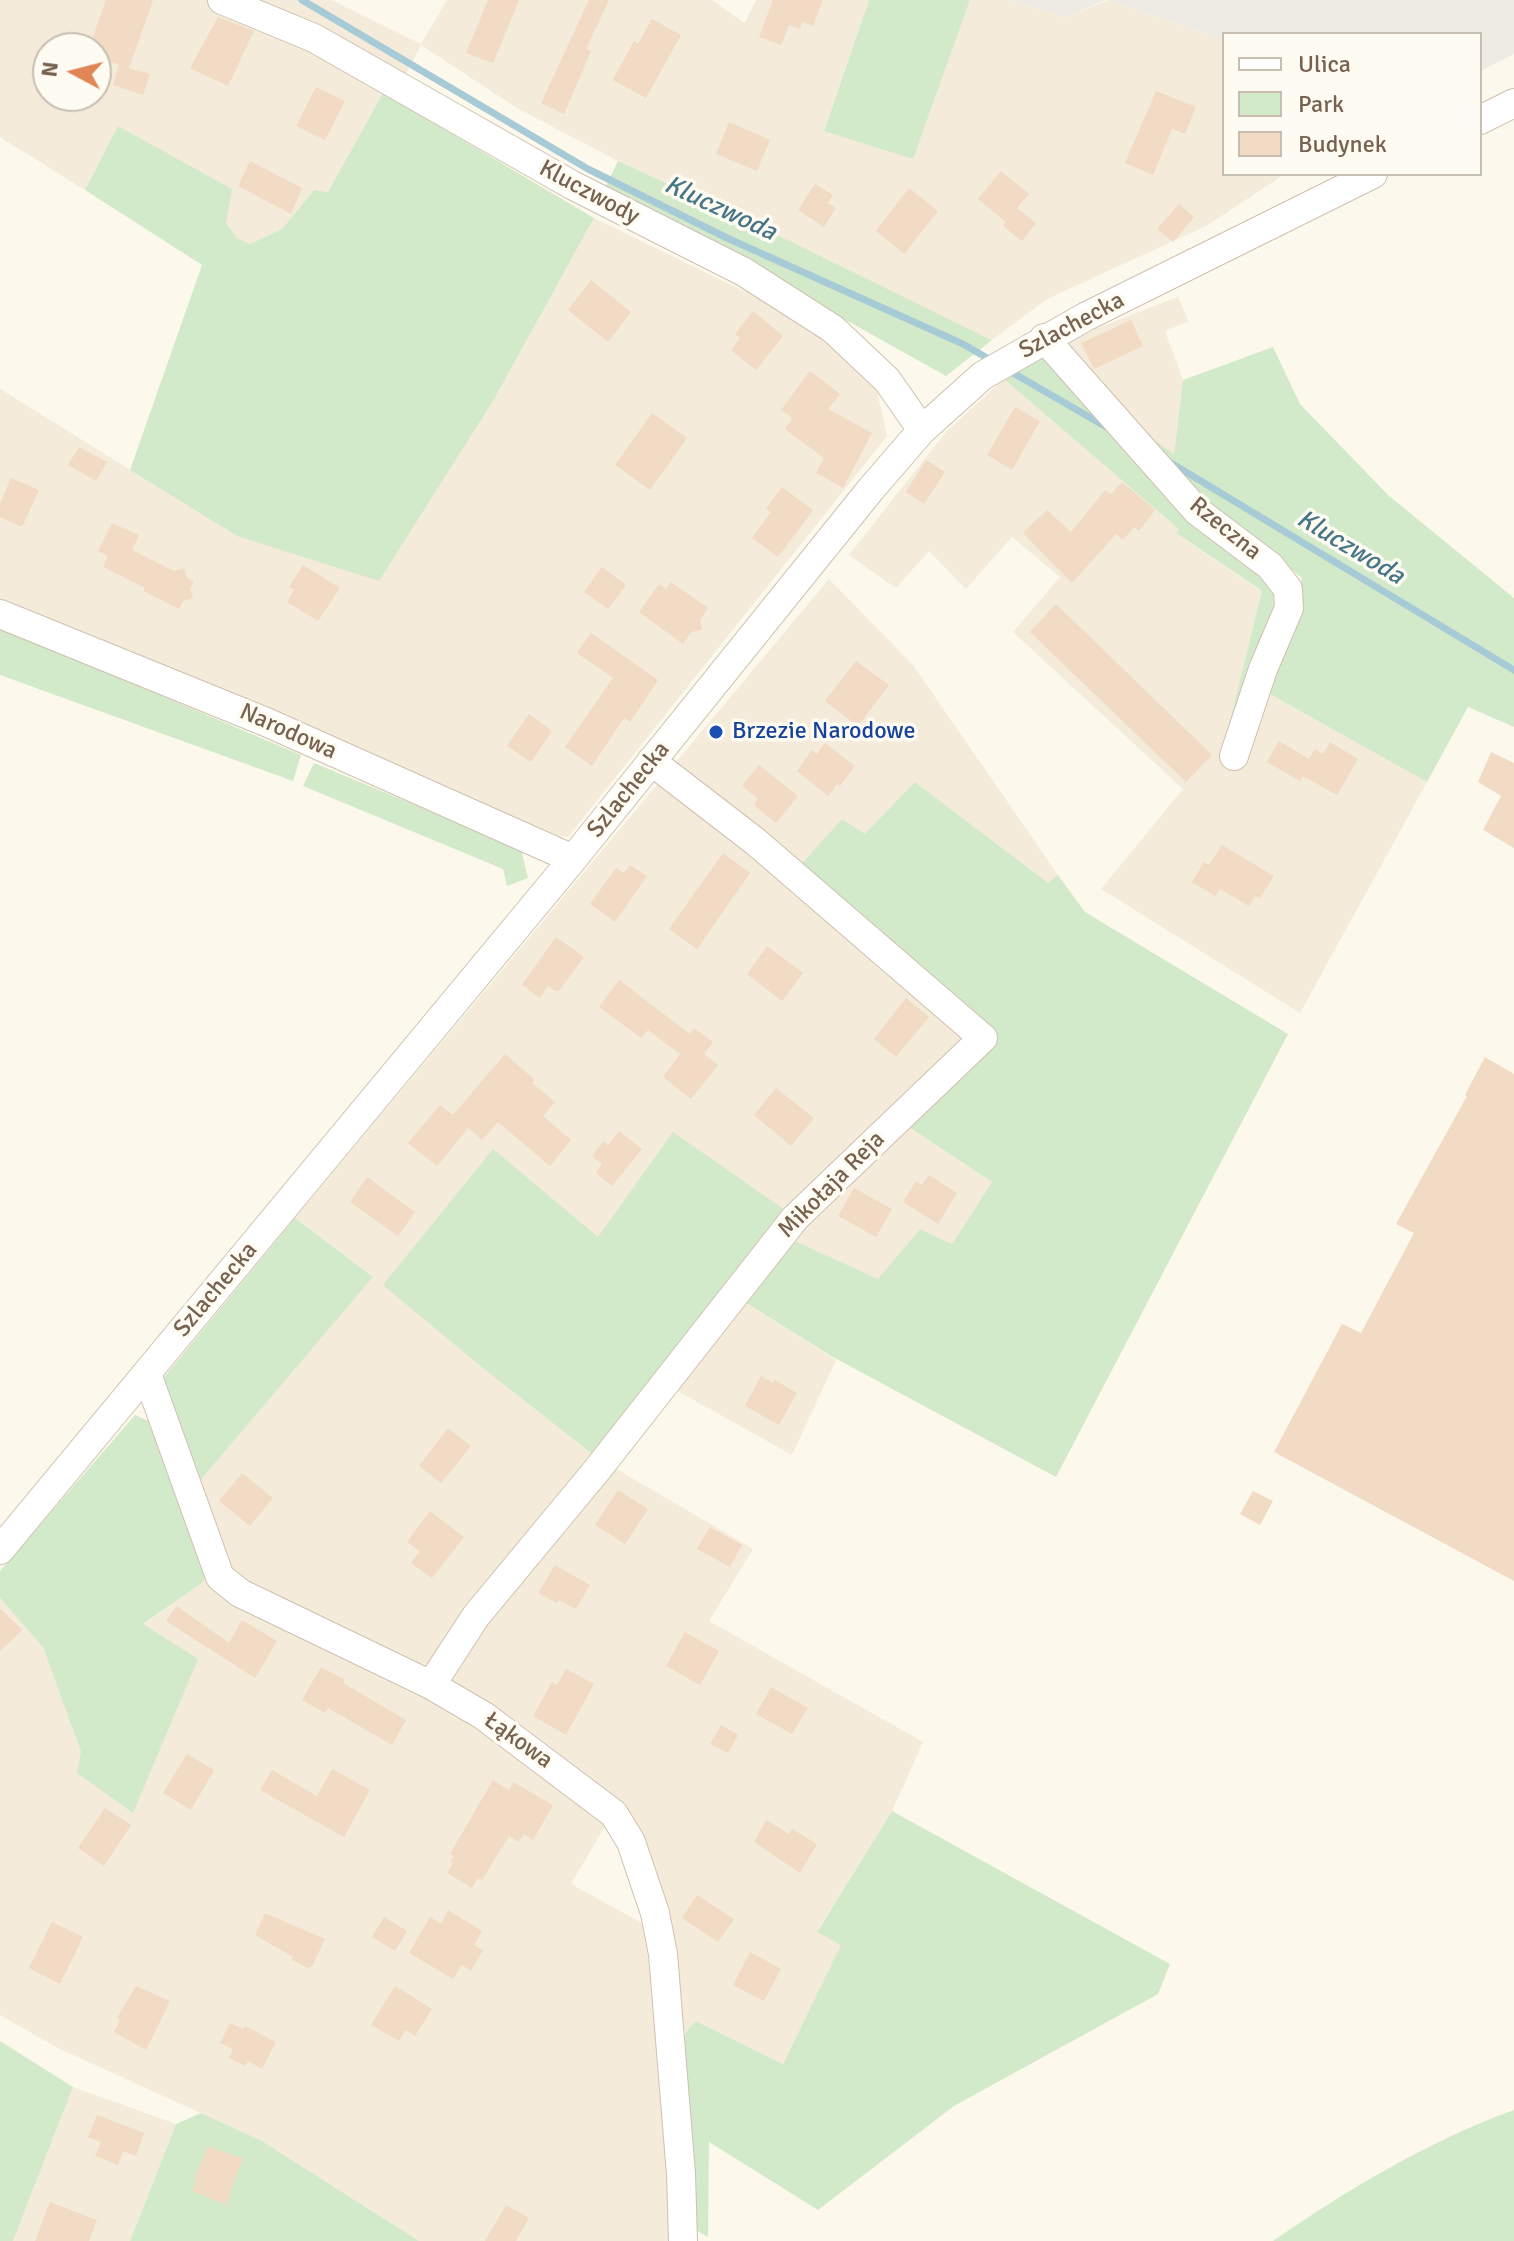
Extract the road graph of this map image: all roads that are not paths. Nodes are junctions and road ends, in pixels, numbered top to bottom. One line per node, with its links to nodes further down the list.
1 (222, 0): 6 (street, Kluczwody)
2 (1514, 103): 3 (street)
3 (1482, 119)
4 (1369, 176): 5 (street, Szlachecka)
5 (1037, 343): 6 (street, Szlachecka); 8 (street, Rzeczna)
6 (922, 430): 9 (street, Szlachecka)
7 (0, 614): 10 (street, Narodowa)
8 (1234, 756)
9 (651, 761): 10 (street, Szlachecka); 13 (street, Mikołaja Reja)
10 (573, 859): 11 (street, Szlachecka)
11 (147, 1374): 12 (street, Szlachecka); 13 (street, Łąkowa)
12 (0, 1550)
13 (431, 1685): 14 (street, Łąkowa)
14 (683, 2241)

